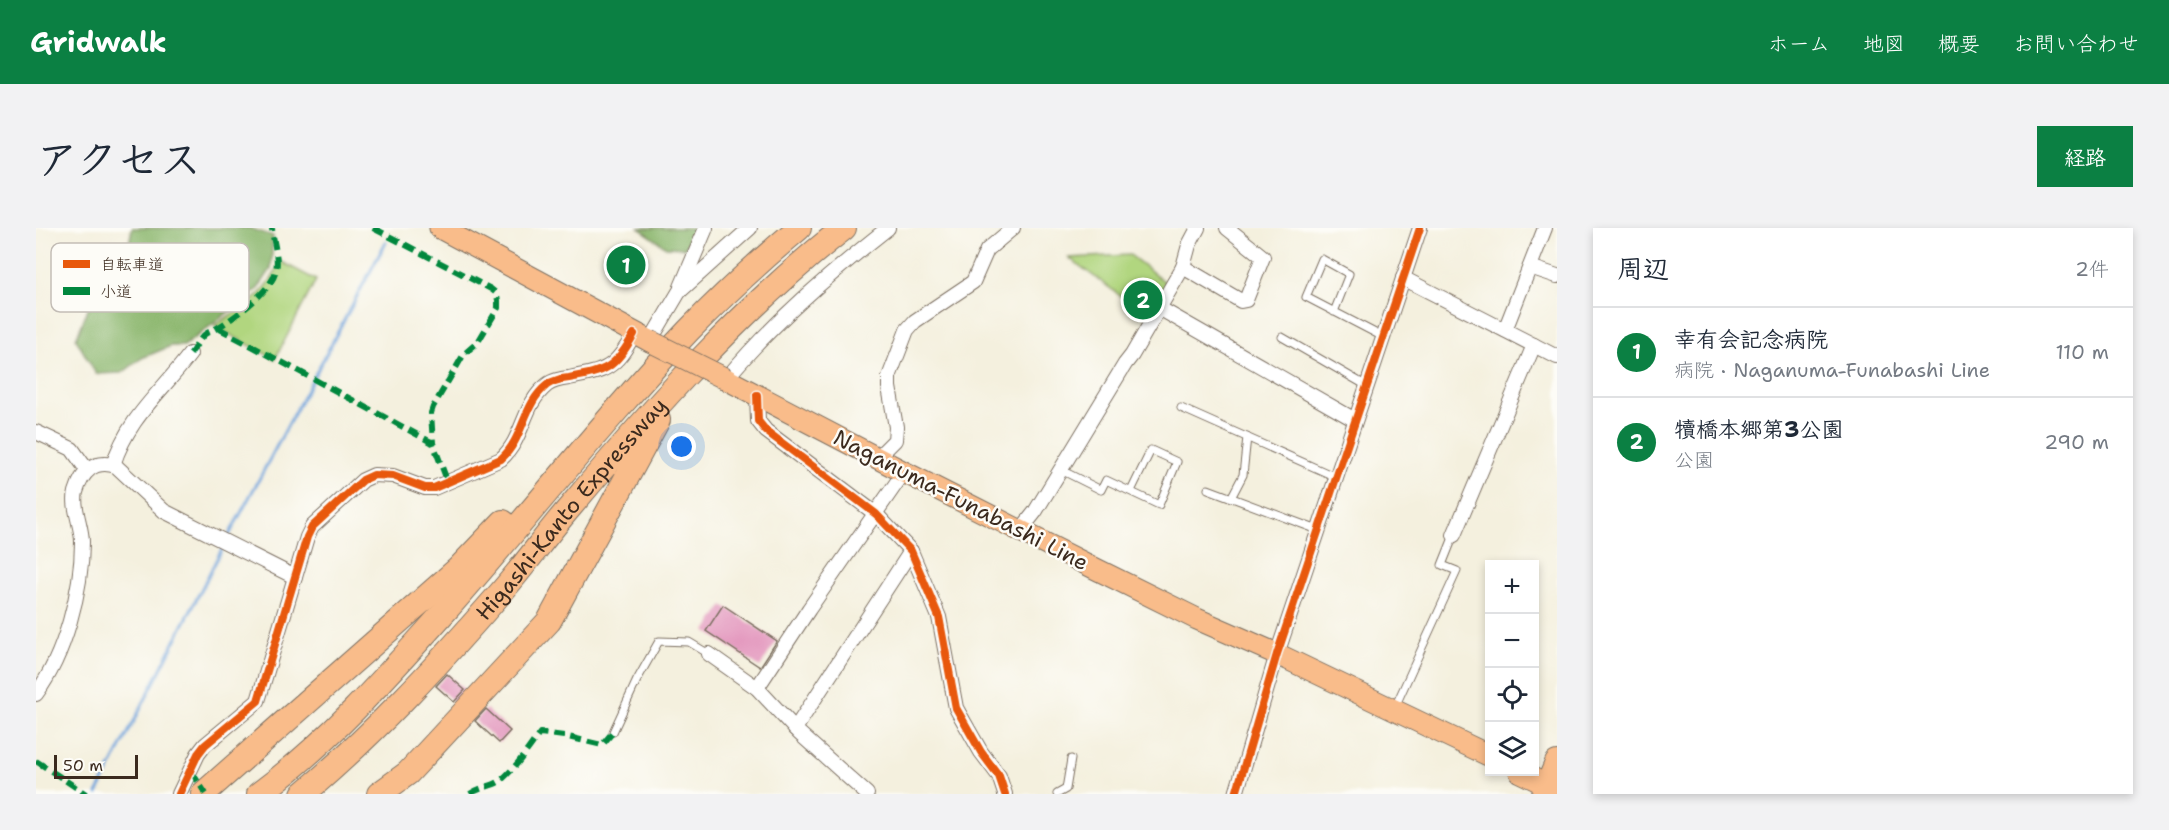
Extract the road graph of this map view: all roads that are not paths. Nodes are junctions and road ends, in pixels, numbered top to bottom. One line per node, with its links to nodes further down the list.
1 (440, 228): 22 (main road, Naganuma-Funabashi Line)
2 (706, 228): 16 (street)
3 (750, 228): 16 (street)
4 (799, 228): 26 (highway, Higashi-Kanto Expressway)
5 (844, 228): 28 (highway, Higashi-Kanto Expressway)
6 (888, 228): 27 (street)
7 (1013, 228): 35 (street)
8 (1198, 228): 12 (street)
9 (1227, 228): 12 (street)
10 (1420, 228): 15 (street)
11 (1545, 228): 13 (street)
12 (1183, 267): 17 (street)
13 (1530, 267): 14 (street); 19 (street)
14 (1557, 276)
15 (1403, 278): 19 (street); 21 (street)
16 (679, 292): 22 (street)
17 (1159, 308): 32 (street); 38 (street)
18 (1334, 312): 18 (lane); 21 (lane)
19 (1505, 330): 23 (street)
20 (1282, 337): 29 (lane)
21 (1383, 337): 29 (street)
22 (642, 338): 27 (main road, Naganuma-Funabashi Line, bridge); 49 (street)
23 (1534, 345): 25 (street); 47 (street)
24 (190, 354): 36 (street)
25 (1557, 357)
26 (652, 370): 63 (highway); 64 (highway, Higashi-Kanto Expressway)
27 (726, 379): 30 (main road, Naganuma-Funabashi Line)
28 (679, 381): 65 (highway, Higashi-Kanto Expressway); 66 (highway)
29 (1367, 386): 32 (street)
30 (757, 395): 35 (main road, Naganuma-Funabashi Line); 44 (street)
31 (1181, 408): 34 (lane)
32 (1355, 420): 40 (street)
33 (36, 432): 37 (street)
34 (1247, 437): 40 (lane); 43 (lane)
35 (877, 458): 39 (main road, Naganuma-Funabashi Line)
36 (112, 465): 37 (street); 49 (street)
37 (87, 470): 53 (street)
38 (1061, 470): 42 (lane); 46 (street)
39 (904, 472): 44 (street); 46 (main road, Naganuma-Funabashi Line)
40 (1336, 477): 45 (street)
41 (1208, 489): 43 (lane)
42 (1131, 491): 42 (lane)
43 (1230, 498): 45 (lane)
44 (876, 514): 48 (street); 52 (street)
45 (1318, 530): 51 (street)
46 (1020, 531): 51 (main road, Naganuma-Funabashi Line)
47 (1454, 535): 54 (lane)
48 (911, 551): 55 (street); 68 (street)
49 (295, 577): 62 (street)
50 (710, 654): 52 (street); 56 (lane)
51 (1276, 654): 54 (main road, Naganuma-Funabashi Line); 70 (street)
52 (757, 688): 55 (street)
53 (36, 694)
54 (1393, 710): 57 (main road, Naganuma-Funabashi Line)
55 (795, 729): 67 (street)
56 (612, 732)
57 (1485, 754)
58 (1071, 759): 69 (lane)
59 (1557, 763): 61 (highway)
60 (1528, 776): 61 (main road)
61 (1552, 791)
62 (179, 794)
63 (203, 794)
64 (258, 794)
65 (303, 794)
66 (379, 794)
67 (867, 794)
68 (1005, 794)
69 (1057, 794)
70 (1236, 794)

